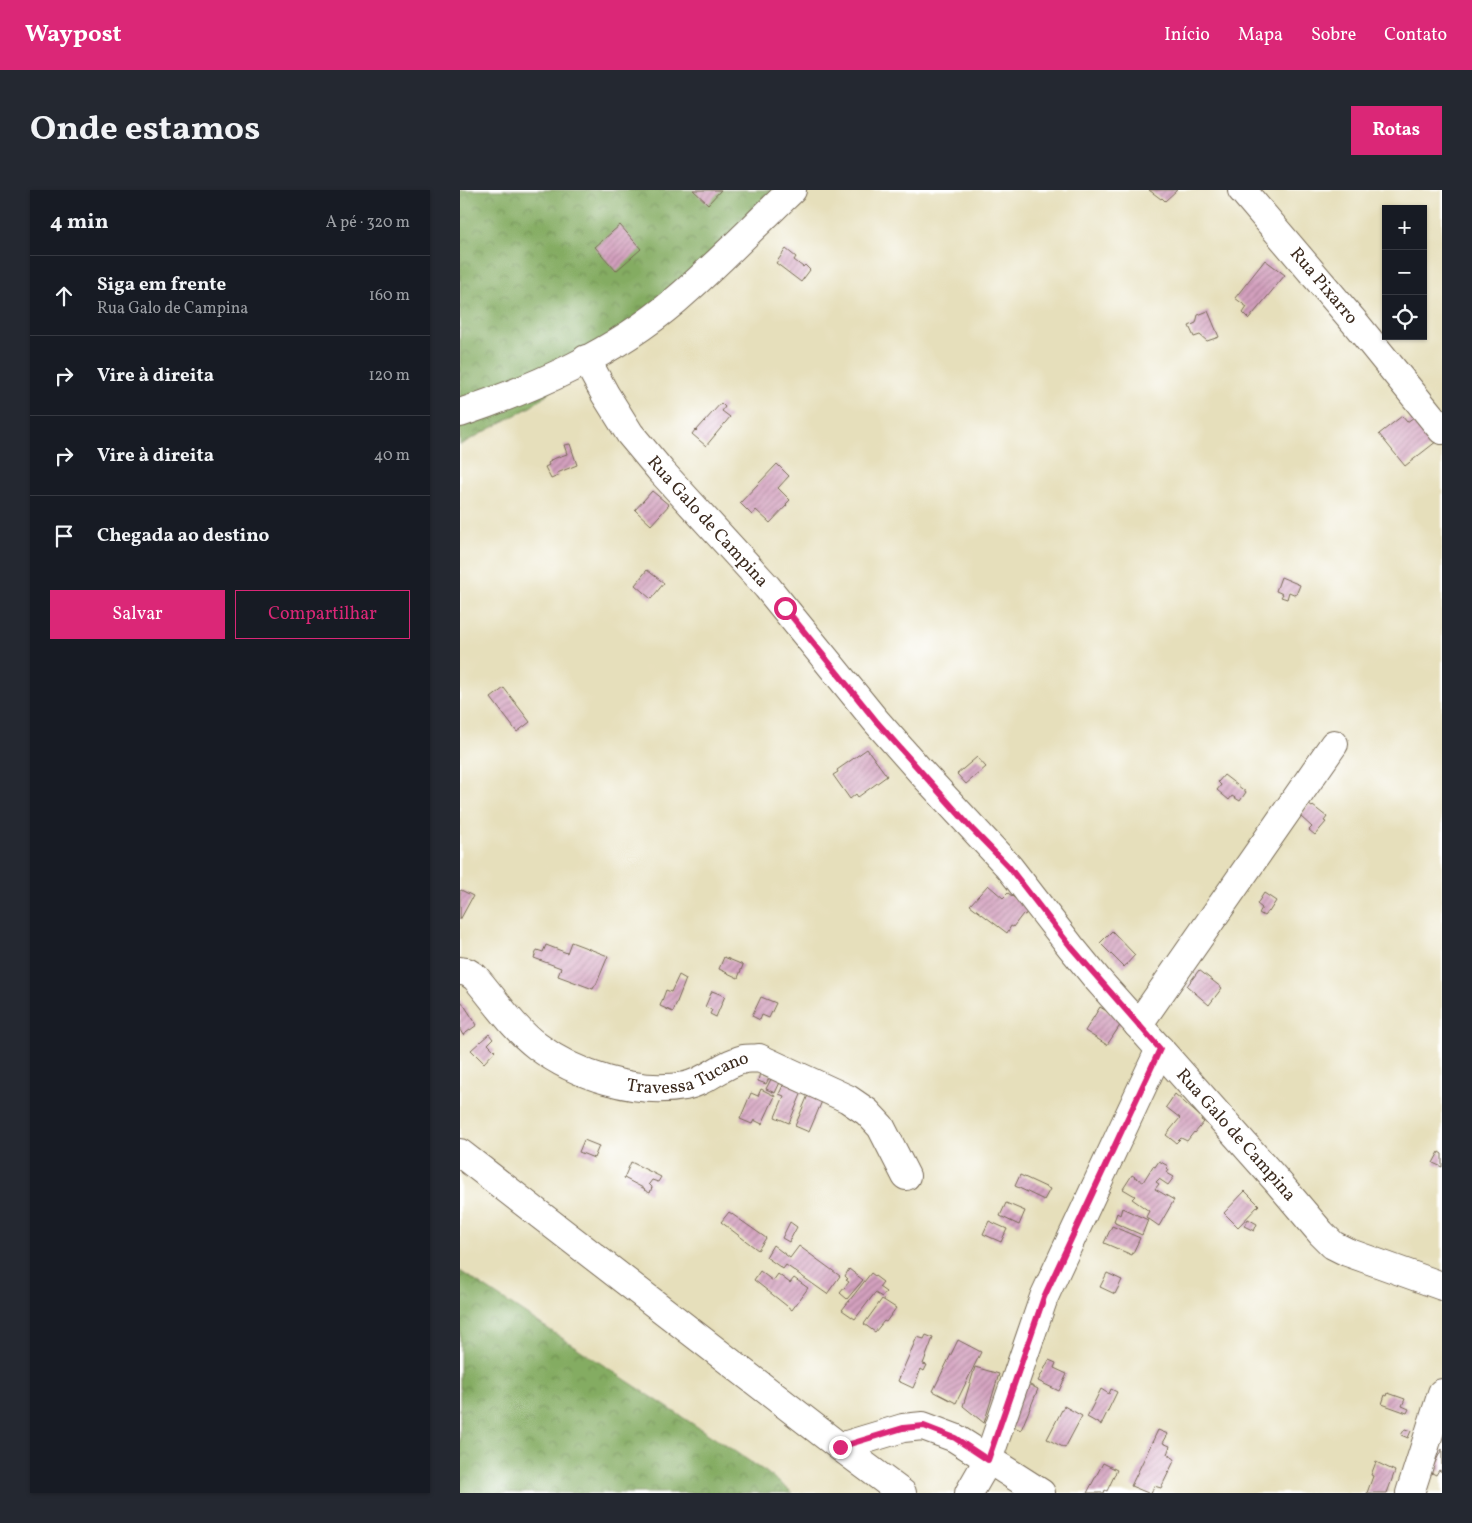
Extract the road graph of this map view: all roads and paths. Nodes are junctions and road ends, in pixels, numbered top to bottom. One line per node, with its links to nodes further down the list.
1 (792, 190): 3 (street)
2 (1242, 190): 5 (street, Rua Pixarro)
3 (586, 359): 4 (street); 8 (street, Rua Galo de Campina)
4 (460, 414)
5 (1442, 430)
6 (1334, 744): 8 (street)
7 (460, 971): 11 (street, Travessa Tucano)
8 (1138, 1025): 9 (street, Rua Galo de Campina)
9 (1160, 1049): 12 (street, Rua Galo de Campina); 15 (street)
10 (460, 1153): 14 (street)
11 (906, 1176)
12 (1442, 1286)
13 (1440, 1407): 19 (street)
14 (840, 1447): 15 (street); 16 (street)
15 (988, 1460): 17 (street); 18 (street)
16 (902, 1493)
17 (969, 1493)
18 (1041, 1493)
19 (1410, 1493)

